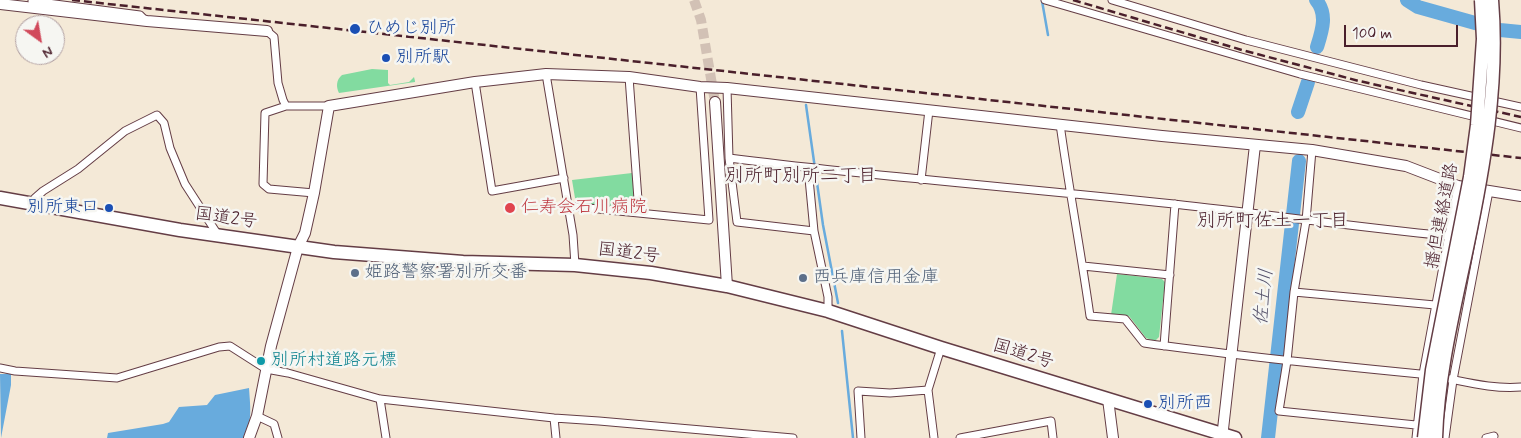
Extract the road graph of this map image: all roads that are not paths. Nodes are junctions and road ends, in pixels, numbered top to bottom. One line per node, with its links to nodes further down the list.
1 (1045, 0): 20 (street)
2 (1112, 0): 17 (street)
3 (1481, 0): 79 (highway, 播但連絡道路, bridge)
4 (1492, 0): 80 (highway, 播但連絡道路, bridge)
5 (32, 1): 7 (street)
6 (0, 4): 7 (street)
7 (147, 21): 8 (street)
8 (267, 31): 15 (street)
9 (546, 74): 10 (street); 11 (street); 25 (street)
10 (629, 77): 12 (street); 36 (street)
11 (475, 82): 16 (street); 25 (street)
12 (700, 87): 13 (street); 36 (street)
13 (727, 88): 18 (street); 23 (street)
14 (715, 102): 46 (street)
15 (286, 106): 16 (street); 29 (street)
16 (329, 106): 29 (street)
17 (1521, 107)
18 (929, 110): 19 (street); 26 (street)
19 (1060, 124): 21 (street); 30 (street)
20 (1521, 128)
21 (1255, 145): 22 (street); 37 (street)
22 (1312, 150): 27 (street); 38 (street)
23 (729, 158): 24 (street); 39 (street)
24 (813, 169): 26 (street); 39 (street)
25 (564, 178): 35 (street)
26 (921, 180): 30 (street)
27 (1458, 186): 28 (street); 41 (street)
28 (1489, 191): 31 (street); 57 (street)
29 (314, 193): 42 (street)
30 (1070, 194): 34 (street); 44 (street)
31 (1521, 196)
32 (0, 198): 33 (highway, 国道2号)
33 (33, 203): 40 (highway, 国道2号); 40 (street)
34 (1175, 204): 37 (street); 45 (street)
35 (568, 206): 36 (street); 43 (street)
36 (639, 213)
37 (1247, 214): 38 (street); 52 (street)
38 (1306, 221): 41 (street); 47 (street)
39 (814, 231): 49 (street)
40 (218, 235): 42 (highway, 国道2号)
41 (1448, 236): 48 (street)
42 (298, 247): 43 (highway, 国道2号); 55 (street)
43 (576, 265): 46 (highway, 国道2号)
44 (1083, 266): 45 (street); 50 (street)
45 (1170, 275): 50 (street)
46 (727, 286): 49 (highway, 国道2号)
47 (1294, 292): 48 (street); 53 (street)
48 (1436, 305): 56 (street)
49 (828, 311): 51 (highway, 国道2号)
50 (1164, 346): 52 (street)
51 (941, 348): 59 (street); 61 (highway, 国道2号)
52 (1232, 353): 53 (street); 65 (street)
53 (1284, 361): 56 (street); 64 (street)
54 (0, 368): 55 (street)
55 (266, 369): 60 (street); 62 (street)
56 (1423, 374): 57 (street); 64 (street)
57 (1453, 380): 58 (street); 81 (street)
58 (1521, 387)
59 (928, 390): 72 (street); 73 (street)
60 (380, 399): 63 (street); 69 (street)
61 (1108, 399): 65 (highway, 国道2号); 76 (street)
62 (257, 416): 67 (street); 68 (street)
63 (554, 418): 66 (street); 70 (street)
64 (1416, 425): 78 (street)
65 (1222, 436): 77 (highway, 国道2号)
66 (770, 437): 71 (street)
67 (249, 438)
68 (278, 438)
69 (386, 438)
70 (556, 438)
71 (793, 438)
72 (862, 438)
73 (934, 438)
74 (960, 438): 75 (street)
75 (1053, 438)
76 (1113, 438)
77 (1235, 438)
78 (1416, 438)
79 (1424, 438)
80 (1436, 438)
81 (1445, 438)

